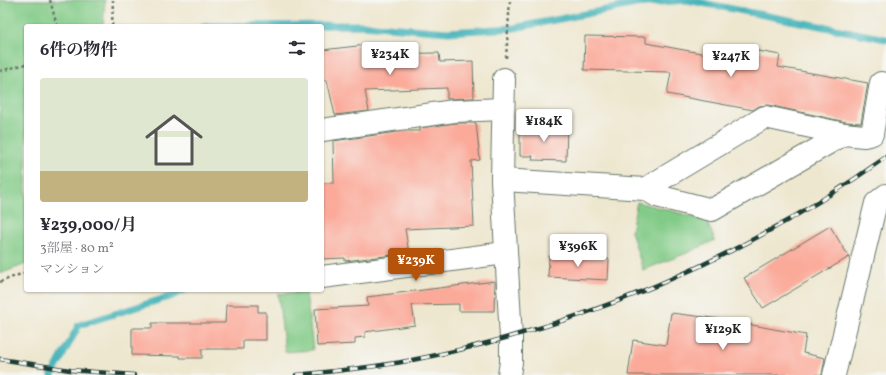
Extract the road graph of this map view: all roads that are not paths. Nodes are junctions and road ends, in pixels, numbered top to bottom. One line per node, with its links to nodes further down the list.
1 (505, 72): 3 (street)
2 (886, 84): 5 (street)
3 (502, 109): 4 (street); 6 (street)
4 (324, 130)
5 (844, 134): 7 (street); 7 (street)
6 (502, 180): 7 (street); 9 (street)
7 (645, 189)
8 (886, 195): 12 (street)
9 (505, 253): 10 (street); 11 (street)
10 (324, 278)
11 (509, 375)
12 (834, 375)

